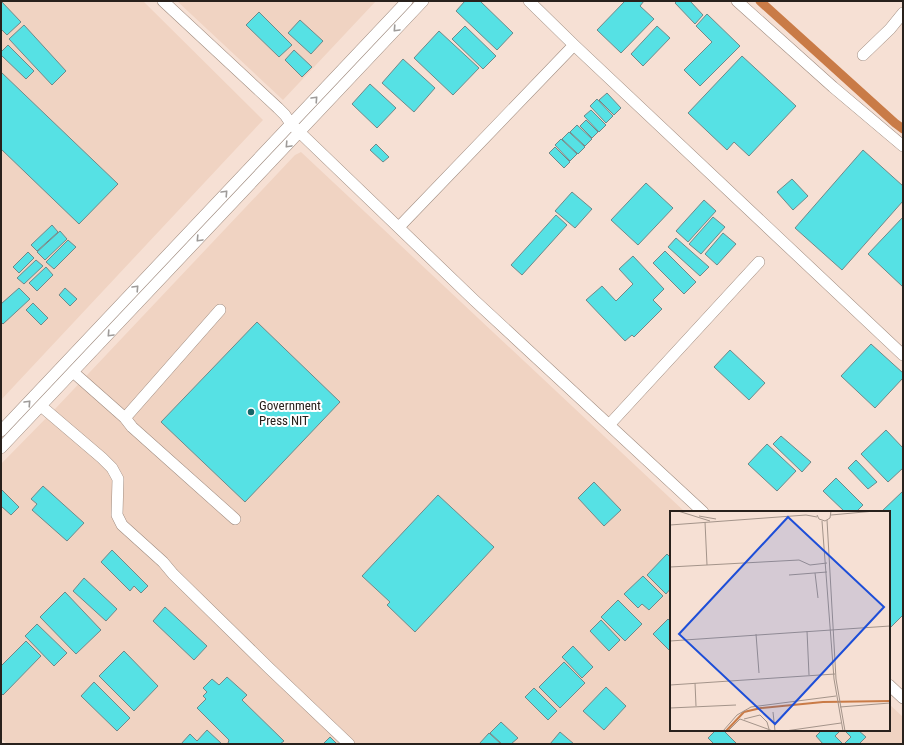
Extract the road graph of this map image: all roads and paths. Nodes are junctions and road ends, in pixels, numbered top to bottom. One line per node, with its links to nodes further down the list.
1 (163, 1): 9 (street)
2 (407, 1): 9 (street, one-way to 2)
3 (423, 1): 10 (street, one-way to 10)
4 (529, 1): 7 (street)
5 (737, 1): 11 (street)
6 (903, 13): 8 (street)
7 (574, 46): 12 (street); 15 (street)
8 (863, 55)
9 (291, 124): 10 (street); 20 (street, one-way to 9)
10 (300, 132): 12 (street); 16 (street, one-way to 16)
11 (903, 146)
12 (399, 227): 19 (street)
13 (759, 262): 19 (street)
14 (220, 310): 18 (street)
15 (903, 356)
16 (73, 372): 17 (street); 18 (street)
17 (41, 406): 21 (street); 26 (street)
18 (124, 418): 23 (street)
19 (609, 425): 22 (street)
20 (1, 431)
21 (1, 448)
22 (702, 511)
23 (235, 519)
24 (890, 686): 25 (street)
25 (903, 698)
26 (349, 744)

